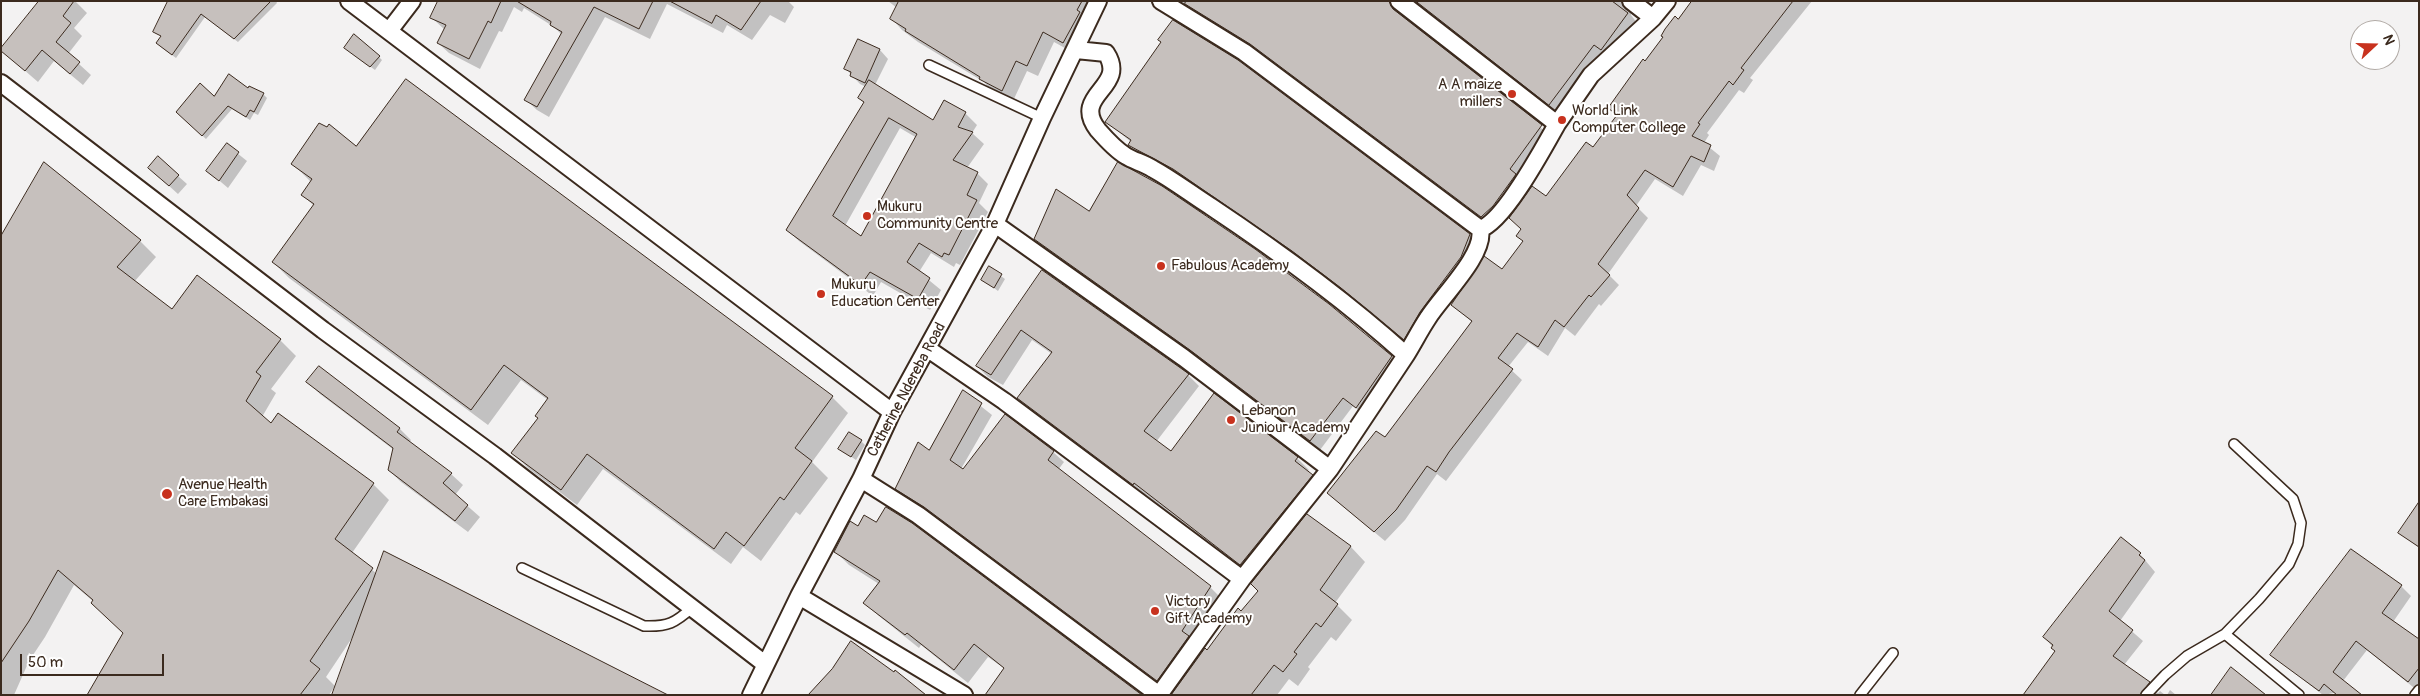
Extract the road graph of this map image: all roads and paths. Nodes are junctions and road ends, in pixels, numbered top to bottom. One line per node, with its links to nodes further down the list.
1 (349, 1): 9 (street)
2 (412, 1): 9 (street)
3 (1098, 1): 10 (street, Catherine Ndereba Road)
4 (1161, 1): 16 (street)
5 (1398, 1): 14 (street)
6 (1631, 1): 8 (street)
7 (1667, 1): 8 (street)
8 (1654, 18): 14 (street)
9 (389, 31): 19 (street)
10 (1076, 50): 13 (street, Catherine Ndereba Road); 18 (street)
11 (929, 65): 13 (lane)
12 (1, 83): 26 (street)
13 (1042, 118): 15 (street, Catherine Ndereba Road)
14 (1558, 124): 16 (street)
15 (995, 224): 17 (street, Catherine Ndereba Road); 21 (street)
16 (1480, 229): 18 (street)
17 (928, 349): 19 (street, Catherine Ndereba Road); 24 (street)
18 (1406, 355): 21 (street)
19 (892, 412): 22 (street, Catherine Ndereba Road)
20 (2234, 444): 27 (lane)
21 (1330, 468): 24 (street)
22 (862, 479): 25 (street, Catherine Ndereba Road); 33 (street)
23 (522, 568): 26 (lane)
24 (1242, 579): 33 (street)
25 (799, 596): 29 (street, Catherine Ndereba Road); 32 (street)
26 (693, 607): 29 (street)
27 (2225, 634): 35 (lane); 36 (lane)
28 (1893, 654): 34 (lane)
29 (764, 664): 31 (street, Catherine Ndereba Road)
30 (2419, 690): 37 (lane)
31 (751, 695)
32 (964, 695)
33 (1159, 695)
34 (1860, 695)
35 (2146, 695)
36 (2299, 695)
37 (2415, 695)

